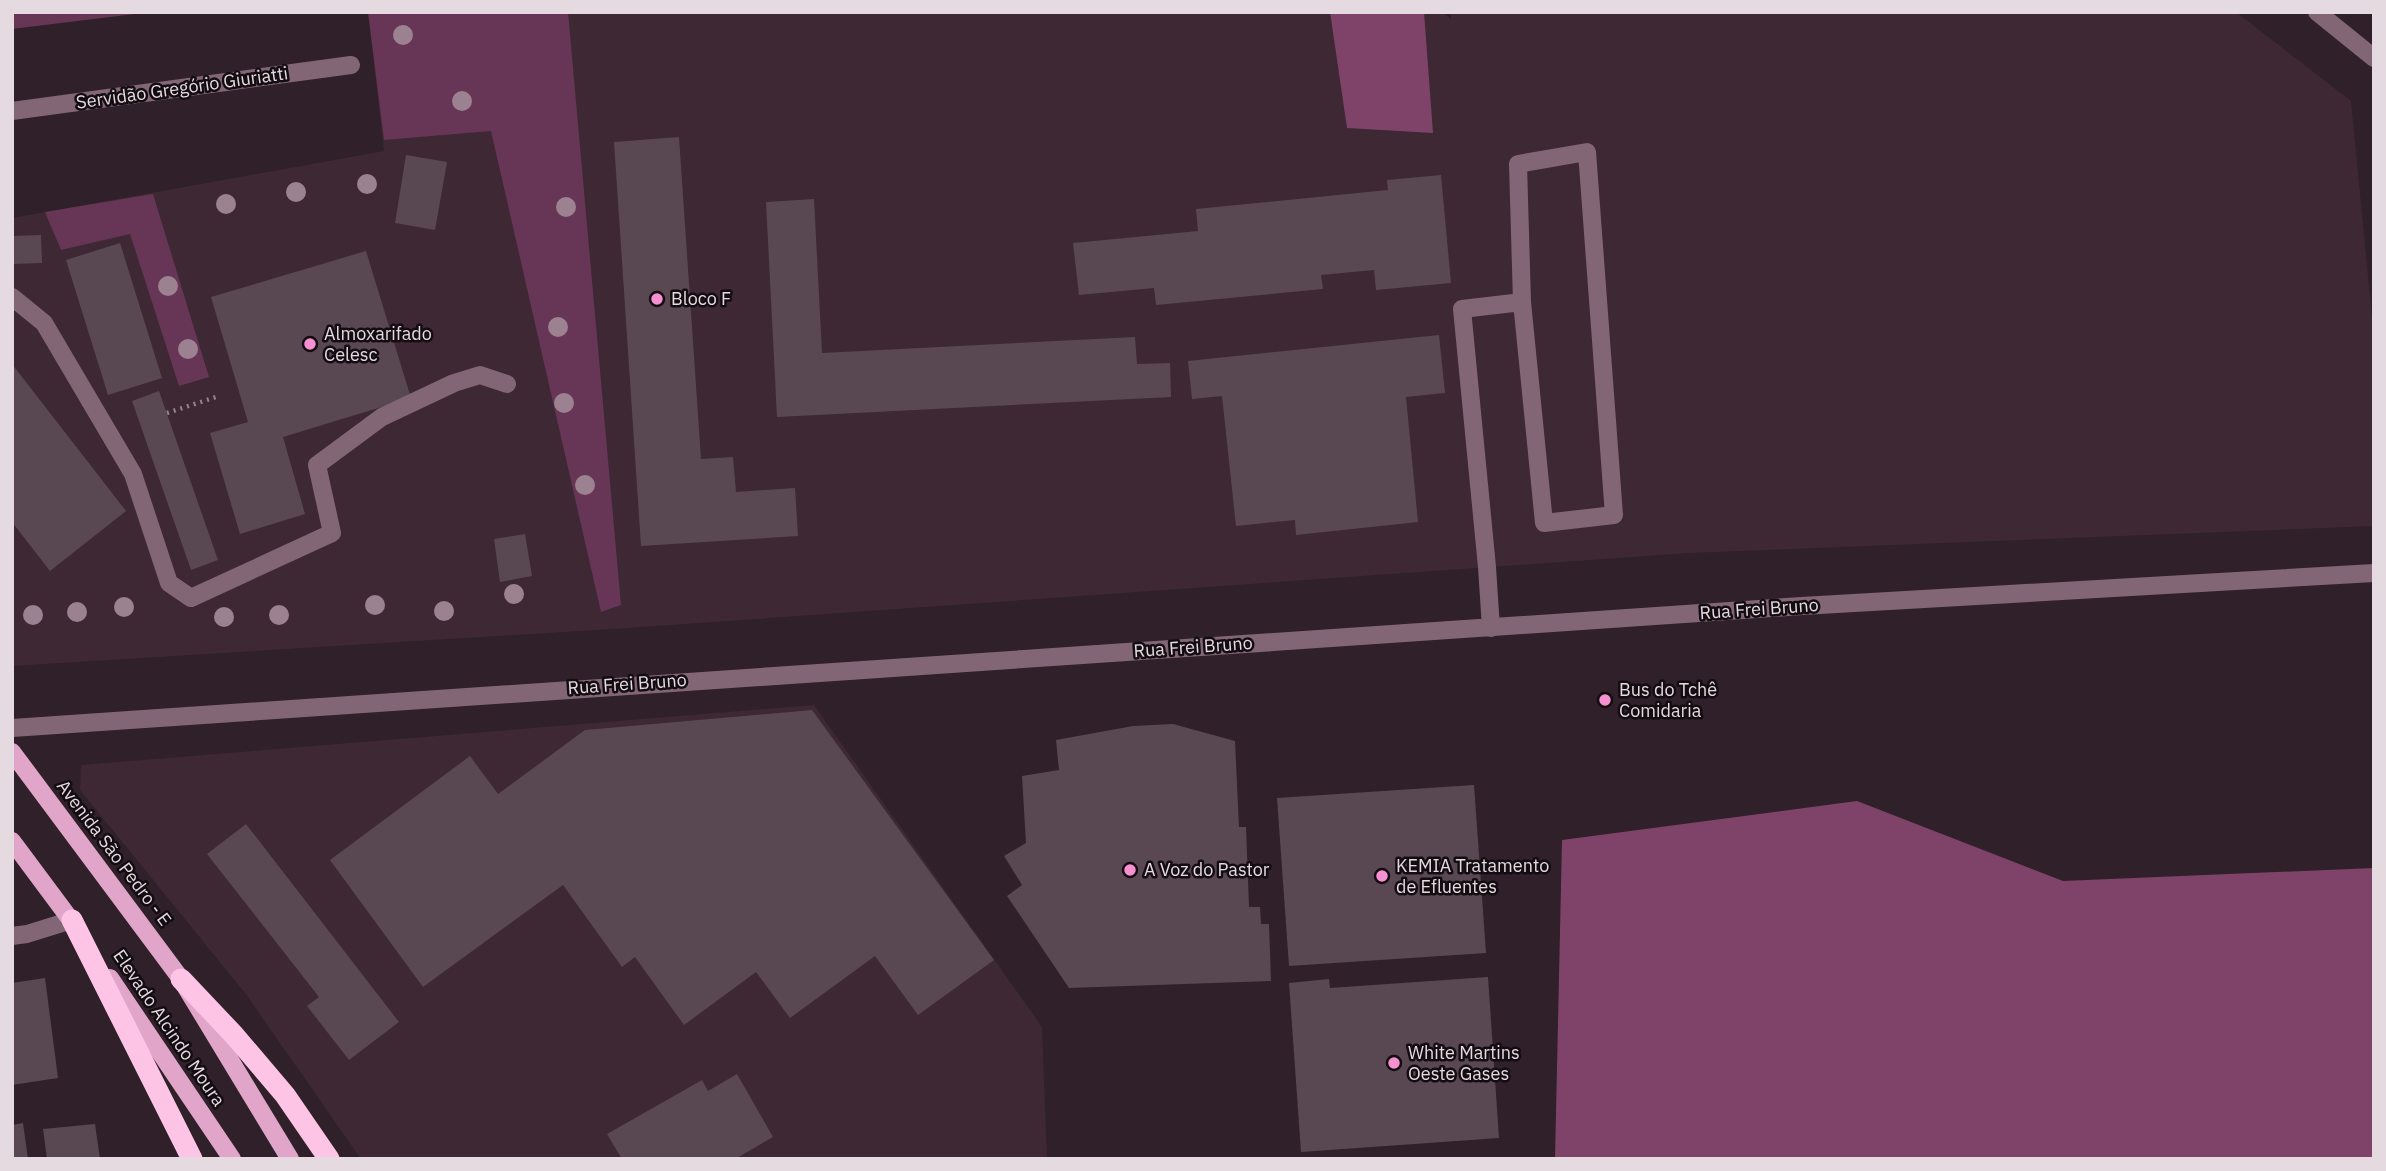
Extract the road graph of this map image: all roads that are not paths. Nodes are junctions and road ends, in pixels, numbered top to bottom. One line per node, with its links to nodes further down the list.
1 (2316, 12): 2 (street)
2 (2374, 58)
3 (351, 65): 4 (street, Servidão Gregório Giuriatti)
4 (12, 111)
5 (12, 297): 7 (street)
6 (1522, 302): 6 (street); 9 (street)
7 (507, 384)
8 (2374, 573): 9 (street, Rua Frei Bruno)
9 (1491, 628): 10 (street, Rua Frei Bruno)
10 (12, 727)
11 (12, 752): 15 (main road, Avenida São Pedro - E)
12 (12, 841): 13 (main road)
13 (72, 920): 14 (street); 16 (highway); 17 (main road, Elevado Alcindo Moura)
14 (12, 936)
15 (181, 979): 18 (main road, Elevado Alcindo Moura); 19 (highway)
16 (192, 1159)
17 (232, 1159)
18 (290, 1159)
19 (329, 1159)

